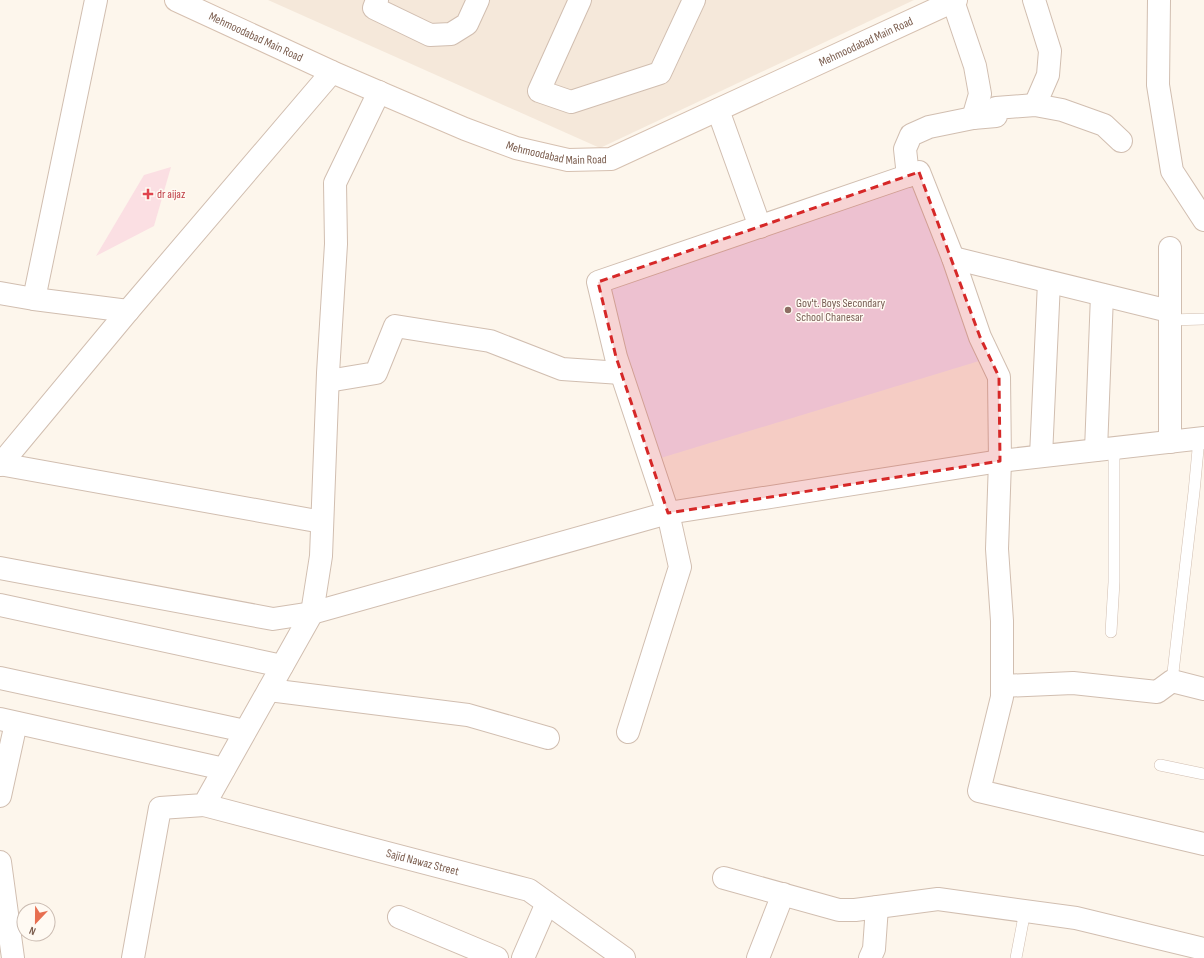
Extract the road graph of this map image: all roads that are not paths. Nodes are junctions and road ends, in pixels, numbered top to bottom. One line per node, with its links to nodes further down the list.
1 (96, 0): 24 (street)
2 (176, 0): 10 (street, Mehmoodabad Main Road)
3 (377, 0): 4 (street)
4 (478, 0)
5 (580, 0): 6 (street)
6 (694, 0)
7 (1034, 0): 12 (street)
8 (1158, 0): 17 (street)
9 (954, 1): 13 (street, Mehmoodabad Main Road); 14 (street)
10 (332, 72): 11 (street, Mehmoodabad Main Road); 25 (street)
11 (379, 92): 13 (street, Mehmoodabad Main Road); 29 (street)
12 (1036, 106): 14 (street); 15 (street)
13 (718, 110): 18 (street)
14 (973, 118): 16 (street)
15 (1121, 141)
16 (908, 176): 18 (street); 20 (street)
17 (1204, 220)
18 (760, 227): 28 (street)
19 (1170, 248): 26 (street)
20 (953, 258): 21 (street); 34 (street)
21 (1049, 282): 23 (street); 33 (street)
22 (0, 293): 24 (street)
23 (1102, 294): 26 (street); 32 (street)
24 (34, 299): 25 (street)
25 (128, 311): 35 (street)
26 (1170, 316): 27 (lane); 31 (street)
27 (1204, 319)
28 (621, 373): 29 (street); 36 (street)
29 (328, 381): 37 (street)
30 (1201, 438): 31 (street); 44 (lane)
31 (1170, 442): 32 (street)
32 (1105, 449): 33 (street); 41 (lane)
33 (1041, 456): 34 (street)
34 (1000, 460): 36 (street); 45 (street)
35 (0, 464): 37 (street)
36 (668, 513): 40 (street); 50 (street)
37 (322, 522): 40 (street)
38 (0, 568): 40 (street)
39 (0, 605): 42 (street)
40 (312, 613): 42 (street)
41 (1111, 632)
42 (282, 666): 47 (street)
43 (0, 678): 49 (street)
44 (1172, 681): 45 (street); 46 (street)
45 (1002, 686): 57 (street)
46 (1204, 689)
47 (269, 690): 49 (street); 51 (street)
48 (8, 721): 53 (street); 55 (street)
49 (245, 731): 53 (street)
50 (628, 732)
51 (548, 738)
52 (1160, 765): 54 (lane)
53 (224, 769): 56 (street)
54 (1204, 774)
55 (0, 794)
56 (204, 805): 61 (street, Sajid Nawaz Street); 67 (street, Sajid Nawaz Street)
57 (1204, 844)
58 (0, 862): 66 (street)
59 (724, 878): 60 (street)
60 (783, 894): 62 (street); 71 (street)
61 (547, 903): 69 (street); 70 (street, Sajid Nawaz Street)
62 (877, 907): 63 (street); 72 (street)
63 (1024, 911): 65 (street); 73 (lane)
64 (399, 917): 68 (street)
65 (1204, 950)
66 (13, 958)
67 (133, 958)
68 (497, 958)
69 (523, 958)
70 (624, 958)
71 (758, 958)
72 (870, 958)
73 (1016, 958)

